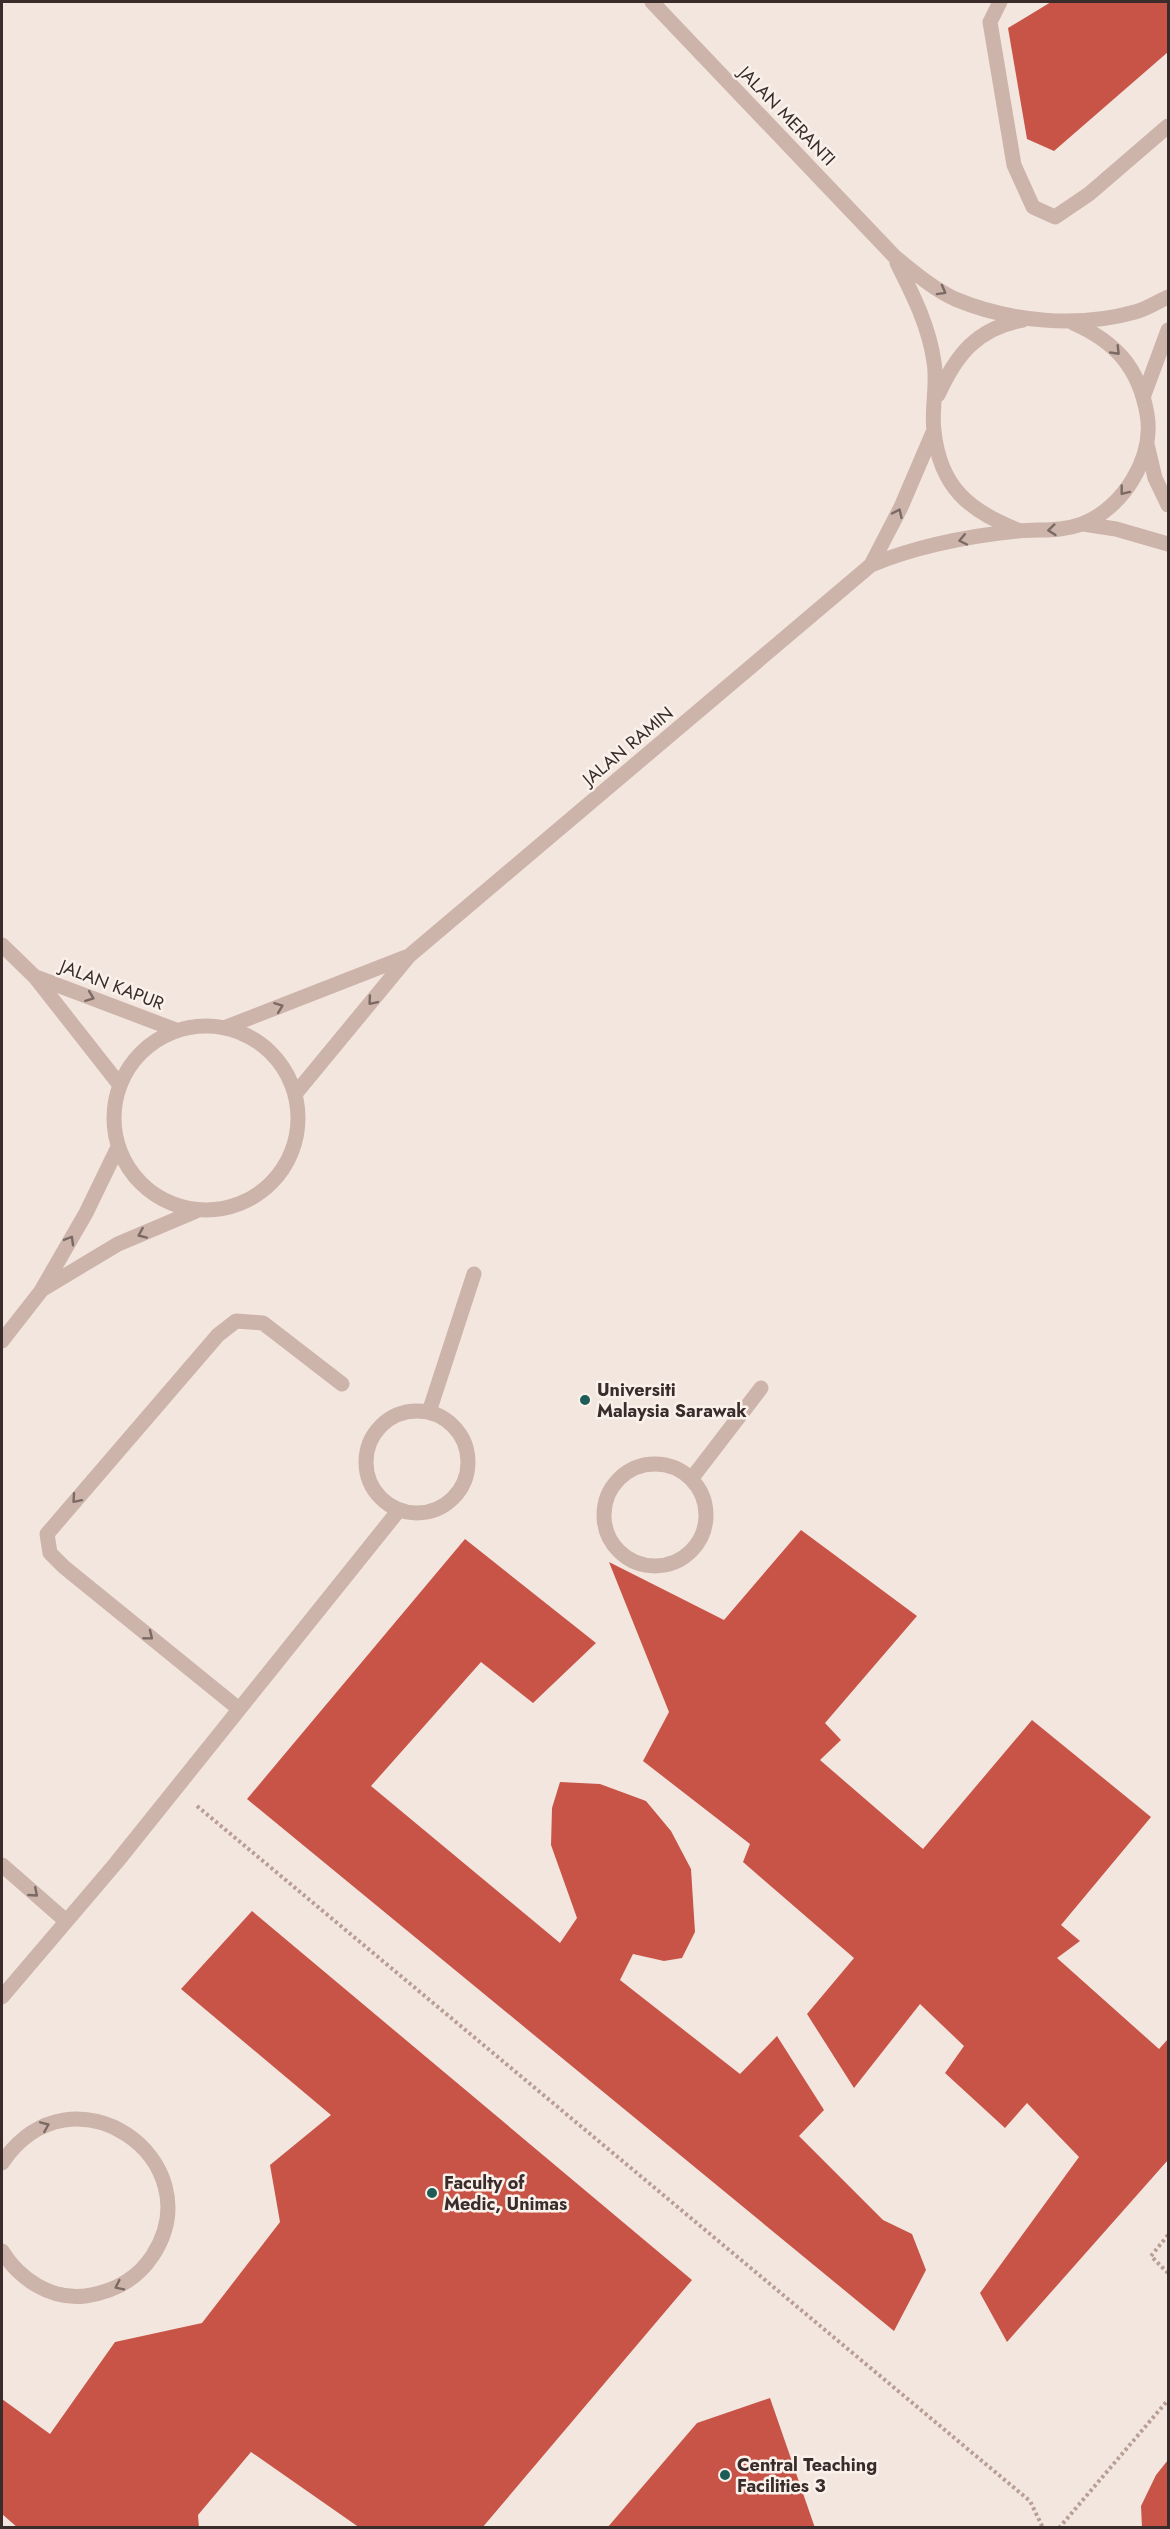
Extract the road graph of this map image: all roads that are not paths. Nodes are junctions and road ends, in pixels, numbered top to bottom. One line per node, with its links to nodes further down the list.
1 (652, 2): 4 (street, JALAN MERANTI)
2 (1000, 2): 3 (street)
3 (1168, 126)
4 (895, 257): 6 (street, one-way to 6); 10 (street)
5 (1168, 297): 7 (street)
6 (1039, 318): 7 (street); 10 (street)
7 (1073, 323): 9 (street, one-way to 9)
8 (1168, 330): 9 (street)
9 (1144, 395): 12 (street)
10 (936, 398): 11 (street)
11 (934, 430): 15 (street); 17 (street, one-way to 11)
12 (1147, 444): 13 (street); 14 (street, one-way to 14)
13 (1168, 505)
14 (1083, 524): 15 (street, one-way to 15); 16 (street)
15 (1021, 531): 17 (street, one-way to 17)
16 (1168, 544)
17 (872, 565): 19 (street, JALAN RAMIN)
18 (2, 945): 20 (street, JALAN KAPUR)
19 (409, 956): 21 (street, JALAN RAMIN, one-way to 19); 24 (street, JALAN RAMIN, one-way to 24)
20 (35, 977): 22 (street, JALAN KAPUR, one-way to 22); 23 (street, JALAN KAPUR)
21 (224, 1028): 22 (street); 24 (street)
22 (176, 1030): 23 (street)
23 (119, 1084): 25 (street)
24 (296, 1094): 26 (street)
25 (118, 1147): 26 (street); 28 (street, one-way to 25)
26 (195, 1211): 28 (street, one-way to 28)
27 (474, 1274): 32 (street)
28 (41, 1291): 29 (street)
29 (2, 1341)
30 (342, 1384): 35 (street, one-way to 35)
31 (761, 1388): 33 (street)
32 (429, 1412): 34 (street); 34 (street)
33 (692, 1478): 33 (street)
34 (399, 1510): 35 (street)
35 (239, 1709): 37 (street)
36 (2, 1865): 37 (street, one-way to 37)
37 (66, 1921): 38 (street)
38 (2, 1997)
39 (6, 2145): 40 (street); 41 (street, one-way to 41)
40 (2, 2163)
41 (2, 2251)

